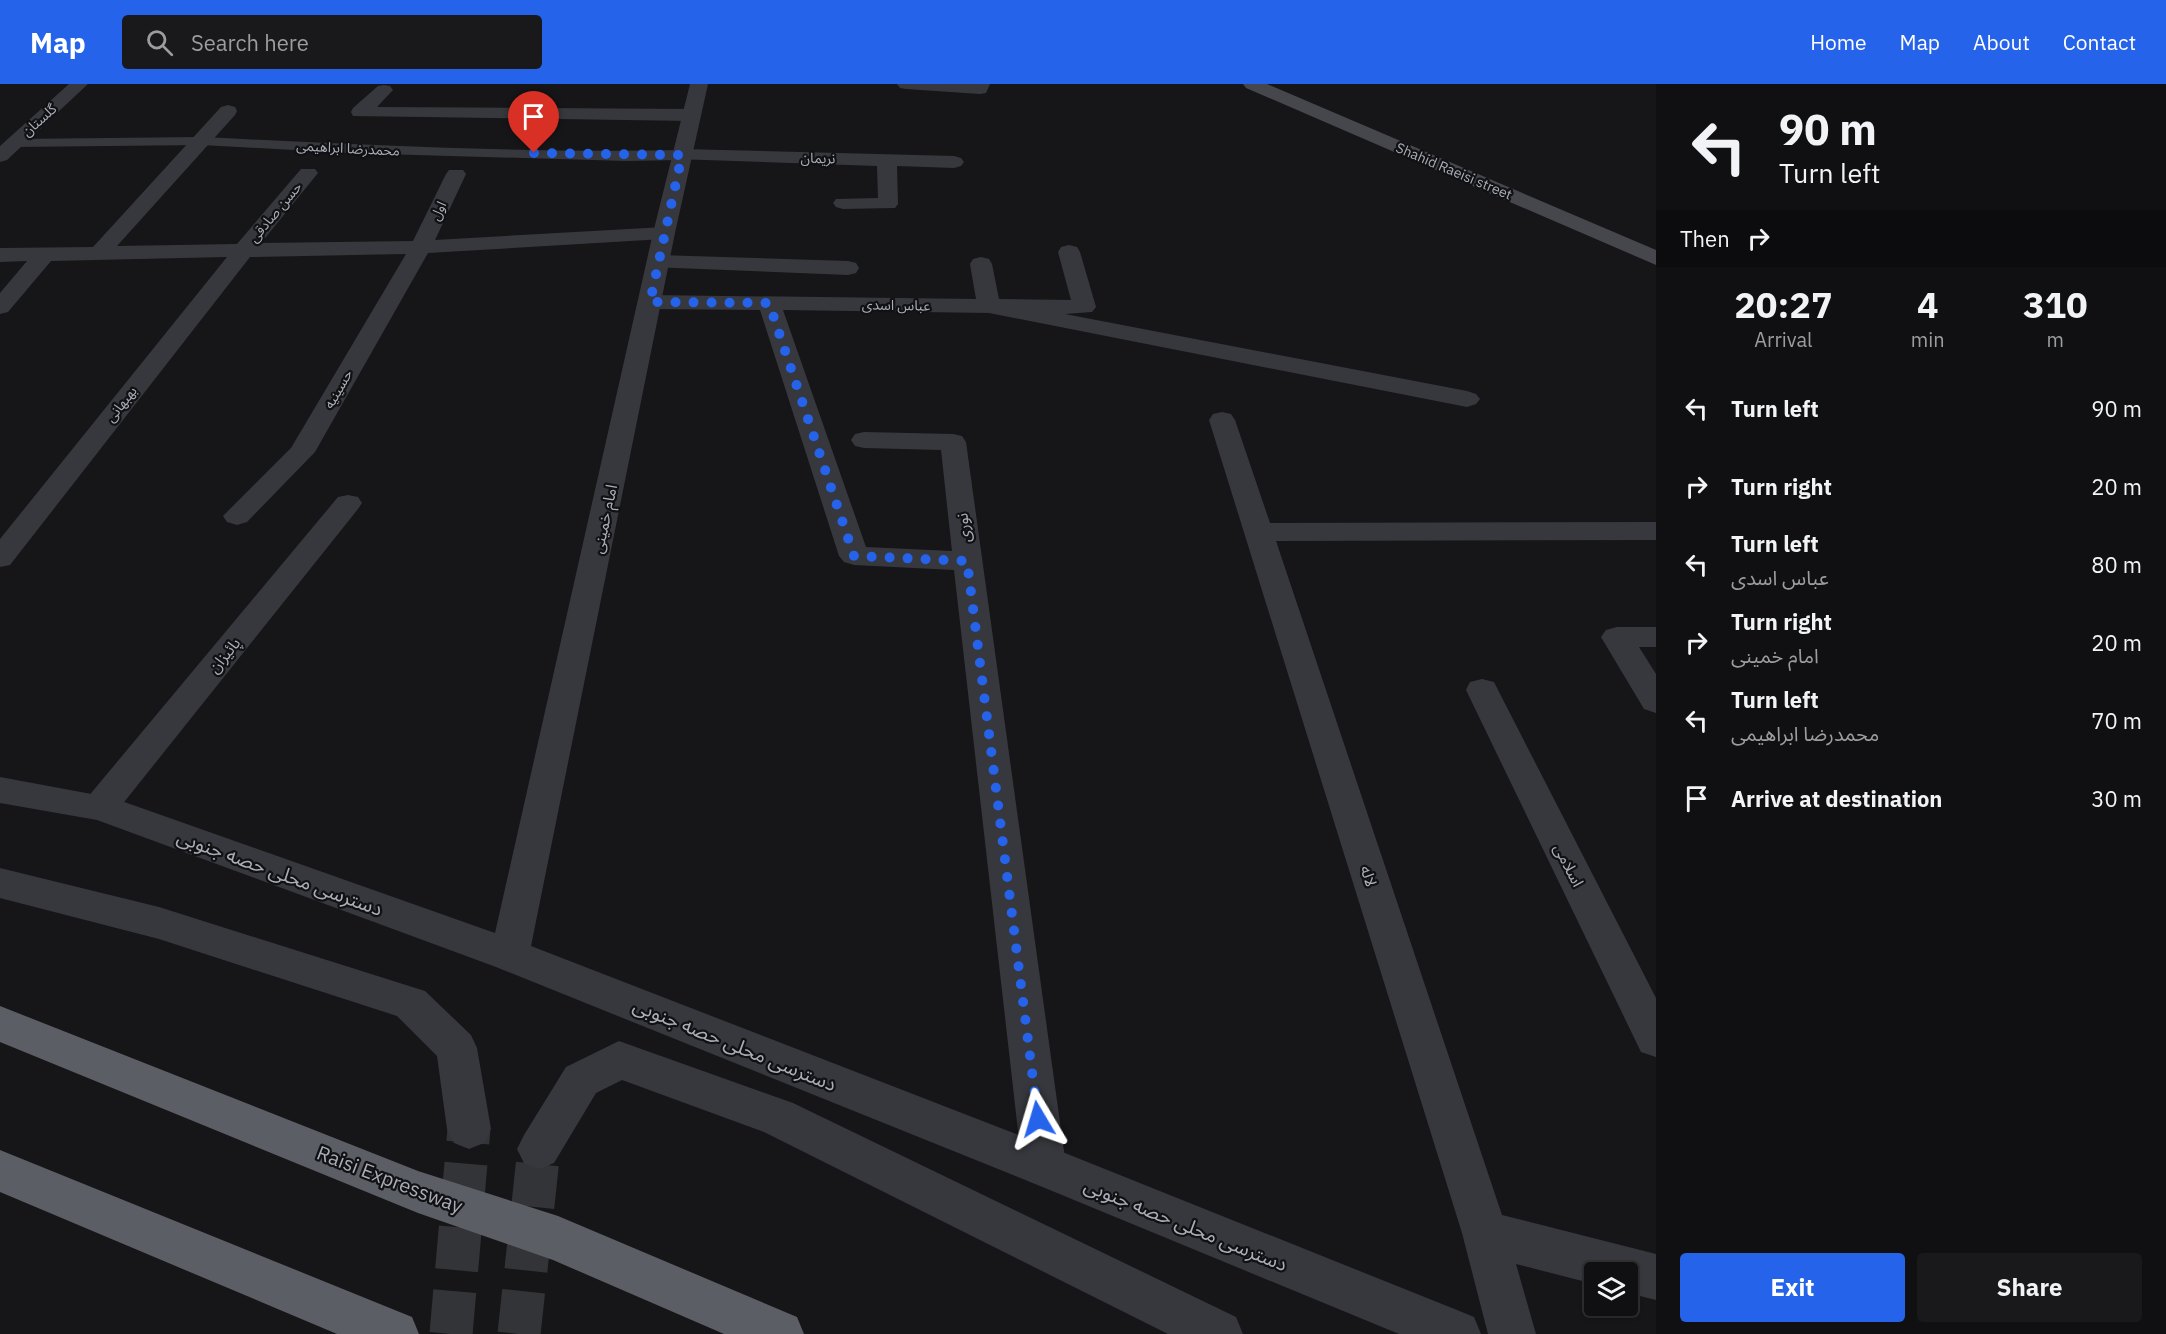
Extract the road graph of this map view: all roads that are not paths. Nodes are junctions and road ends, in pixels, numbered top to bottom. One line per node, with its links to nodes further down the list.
1 (79, 84): 12 (street, گلستان)
2 (699, 84): 10 (street, امام خمینی)
3 (914, 84): 4 (street); 8 (street)
4 (981, 84)
5 (1252, 84): 28 (main road, Shahid Raeisi street)
6 (1290, 84): 21 (main road, Shahid Raeisi street)
7 (384, 90): 10 (street)
8 (905, 93)
9 (228, 111): 11 (street)
10 (692, 115): 13 (street, امام خمینی)
11 (202, 141): 12 (lane, محمدرضا ابراهیمی); 13 (lane, محمدرضا ابراهیمی); 25 (street)
12 (14, 143): 14 (street, گلستان)
13 (682, 155): 15 (street, نریمان); 20 (street, امام خمینی)
14 (0, 156)
15 (887, 160): 16 (street, نریمان); 19 (street)
16 (954, 162)
17 (308, 173): 23 (street, حسن صادقی)
18 (456, 174): 22 (street, اول)
19 (843, 203)
20 (664, 233): 22 (street); 29 (street, امام خمینی)
21 (1656, 239)
22 (421, 247): 23 (street); 40 (street, حسینیه)
23 (243, 251): 25 (street); 43 (street, بهبهانی)
24 (1069, 252): 34 (street, عباس اسدی)
25 (98, 254): 27 (street)
26 (0, 255): 27 (street)
27 (44, 255): 35 (street)
28 (1656, 258)
29 (658, 262): 31 (street); 32 (street, امام خمینی)
30 (981, 264): 34 (street)
31 (848, 268)
32 (650, 302): 33 (street, عباس اسدی); 51 (street, امام خمینی)
33 (769, 303): 34 (street, عباس اسدی); 44 (street)
34 (989, 306): 36 (street)
35 (0, 307)
36 (1467, 399)
37 (1222, 420): 42 (street, لاله)
38 (864, 440): 44 (street, نوری)
39 (348, 503): 49 (street, پائیزان)
40 (237, 516)
41 (1656, 531): 42 (street)
42 (1258, 532): 58 (street, لاله)
43 (0, 558)
44 (967, 561): 56 (street, نوری)
45 (1656, 637): 47 (street)
46 (1482, 690): 53 (street, اسلامی)
47 (1656, 701)
48 (0, 790): 49 (street, دسترسی محلی حصه جنوبی)
49 (100, 807): 51 (street, دسترسی محلی حصه جنوبی)
50 (0, 884): 54 (street)
51 (510, 955): 56 (street, دسترسی محلی حصه جنوبی)
52 (0, 1024): 61 (highway, Raisi Expressway)
53 (1656, 1039)
54 (469, 1129)
55 (539, 1149): 62 (street)
56 (1044, 1166): 63 (street, دسترسی محلی حصه جنوبی)
57 (0, 1171): 60 (highway)
58 (1485, 1233): 59 (street); 64 (street, لاله)
59 (1656, 1277)
60 (395, 1334)
61 (780, 1334)
62 (1219, 1334)
63 (1457, 1334)
64 (1512, 1334)

